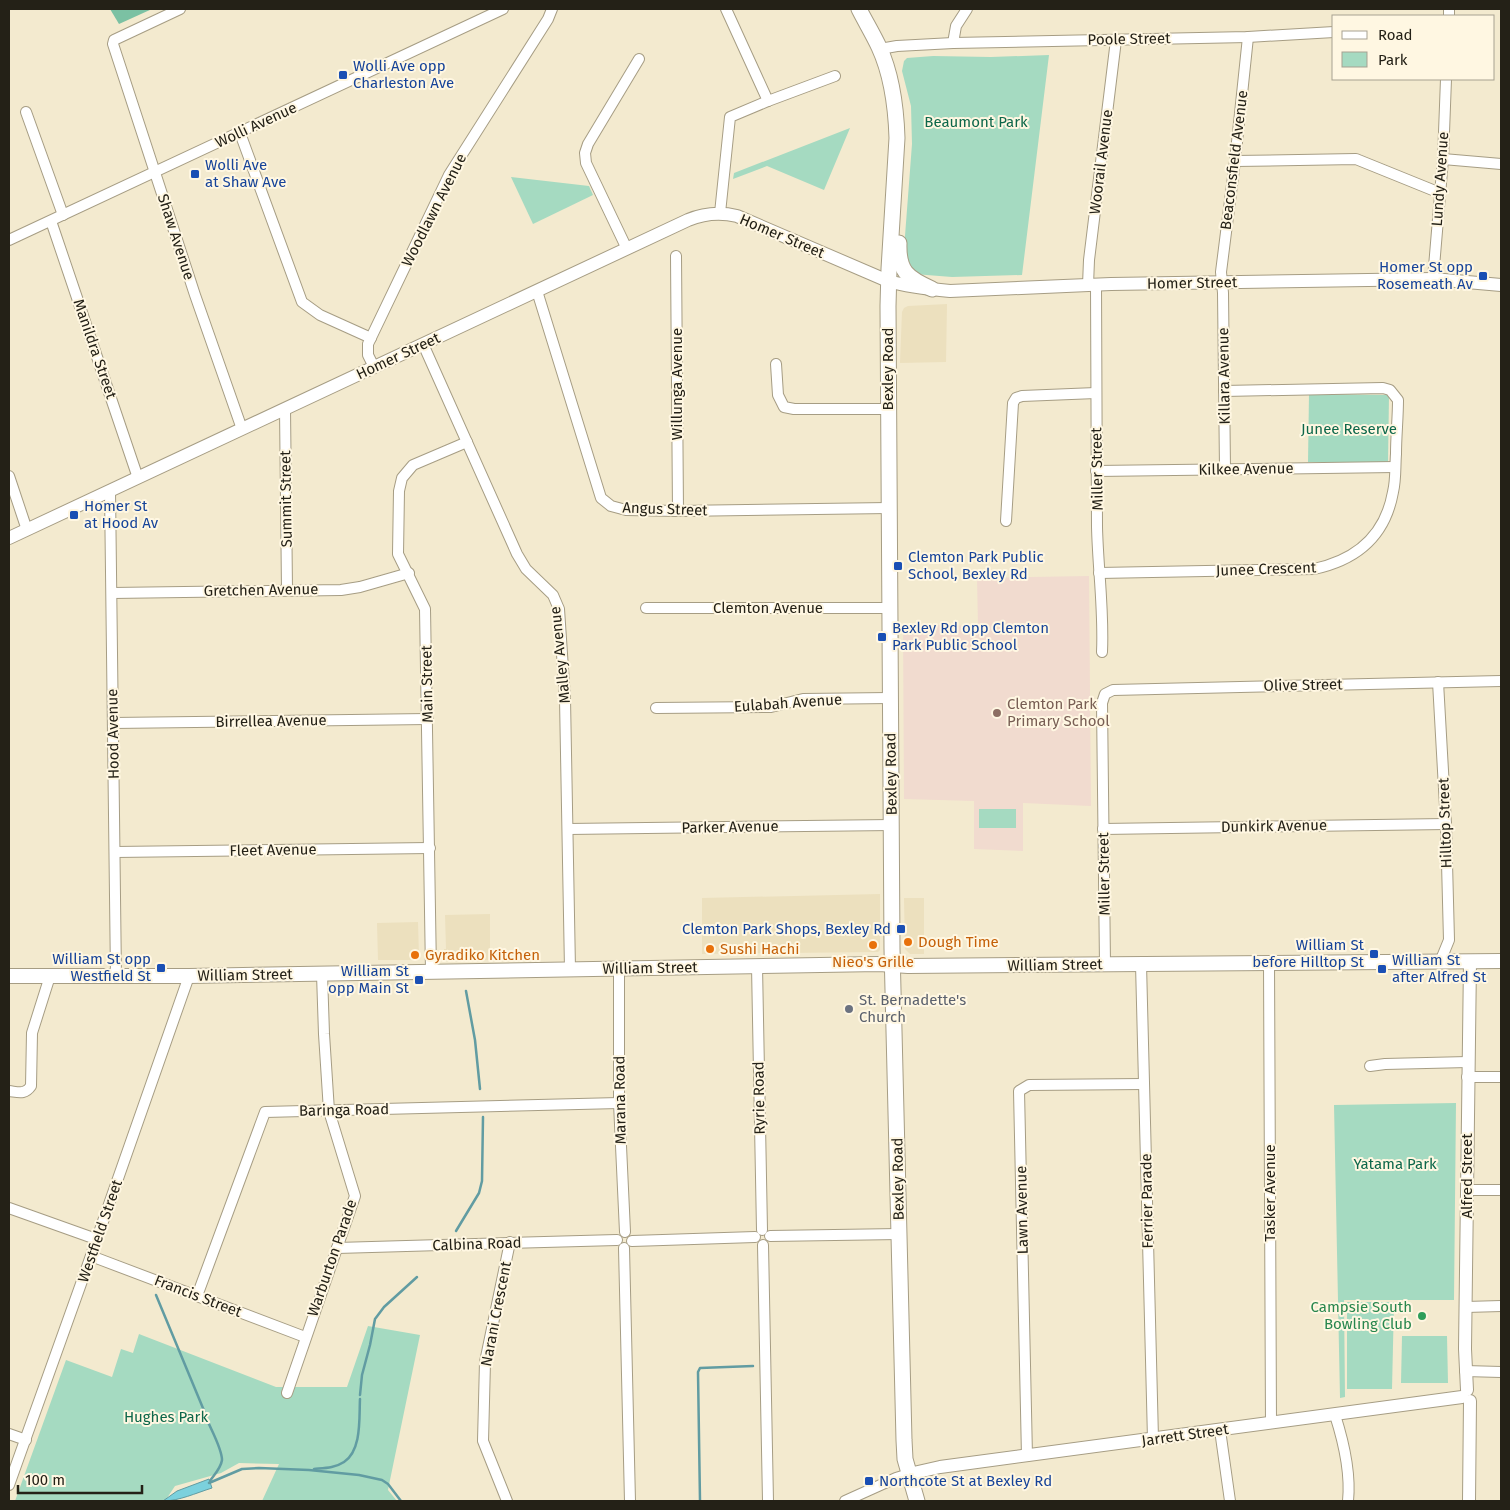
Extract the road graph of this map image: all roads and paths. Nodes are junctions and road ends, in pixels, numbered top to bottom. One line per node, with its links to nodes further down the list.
1 (180, 9): 22 (street, Shaw Avenue)
2 (503, 9): 18 (street, Wolli Avenue)
3 (552, 9): 38 (street, Woodlawn Avenue)
4 (726, 9): 16 (street)
5 (859, 9): 12 (main road, Bexley Road)
6 (870, 9): 12 (main road, Bexley Road)
7 (966, 9): 11 (street)
8 (1332, 32): 9 (street, Poole Street)
9 (1248, 37): 10 (street, Poole Street); 20 (street, Beaconsfield Avenue)
10 (1116, 40): 11 (street, Poole Street); 34 (street, Woorail Avenue)
11 (953, 43): 12 (street, Poole Street)
12 (880, 51): 24 (main road, Bexley Road)
13 (639, 59): 29 (street)
14 (835, 76): 16 (street)
15 (1446, 80): 19 (street, Lundy Avenue)
16 (768, 100): 25 (street)
17 (26, 112): 26 (street)
18 (240, 133): 22 (street, Wolli Avenue); 38 (street)
19 (1443, 158): 21 (street); 23 (street, Lundy Avenue)
20 (1235, 161): 23 (street); 33 (street, Beaconsfield Avenue)
21 (1501, 164)
22 (155, 172): 26 (street, Wolli Avenue); 46 (street, Shaw Avenue)
23 (1440, 193): 31 (street, Lundy Avenue)
24 (892, 210): 32 (main road, Bexley Road); 36 (main road)
25 (720, 213): 29 (street, Homer Street); 32 (street, Homer Street)
26 (63, 215): 27 (street, Wolli Avenue)
27 (51, 221): 28 (street, Wolli Avenue); 52 (street, Manildra Street)
28 (9, 240)
29 (627, 249): 37 (street, Homer Street)
30 (676, 256): 55 (street, Willunga Avenue)
31 (1433, 280): 33 (street, Homer Street); 35 (street, Homer Street)
32 (888, 281): 36 (street, Homer Street); 45 (main road, Bexley Road)
33 (1222, 283): 34 (street, Homer Street); 42 (street, Killara Avenue)
34 (1092, 285): 36 (street, Homer Street); 43 (street, Miller Street)
35 (1501, 285)
36 (932, 289)
37 (537, 291): 39 (street, Homer Street); 55 (street, Angus Street)
38 (371, 338): 41 (street, Woodlawn Avenue)
39 (423, 344): 41 (street, Homer Street); 47 (street, Malley Avenue)
40 (776, 364): 45 (street)
41 (374, 367): 44 (street, Homer Street)
42 (1224, 391): 48 (street, Junee Crescent); 49 (street, Killara Avenue)
43 (1096, 393): 50 (street, Miller Street); 56 (street)
44 (285, 409): 46 (street, Homer Street); 61 (street, Summit Street)
45 (888, 409): 54 (main road, Bexley Road)
46 (242, 429): 52 (street, Homer Street)
47 (467, 442): 59 (street, Main Street); 75 (street, Malley Avenue)
48 (1395, 467): 49 (street, Kilkee Avenue); 60 (street, Junee Crescent)
49 (1225, 469): 50 (street, Kilkee Avenue)
50 (1096, 471): 60 (street, Miller Street)
51 (9, 476): 57 (street)
52 (138, 478): 53 (street, Homer Street)
53 (110, 491): 57 (street, Homer Street); 62 (street, Hood Avenue)
54 (889, 508): 55 (street, Angus Street); 64 (main road, Bexley Road)
55 (678, 511)
56 (1006, 521)
57 (27, 530): 58 (street, Homer Street)
58 (9, 538)
59 (409, 573): 61 (street, Gretchen Avenue); 71 (street, Main Street)
60 (1098, 573): 65 (street, Miller Street)
61 (287, 589): 62 (street, Gretchen Avenue)
62 (112, 593): 72 (street, Hood Avenue)
63 (646, 608): 64 (street, Clemton Avenue)
64 (890, 608): 69 (main road, Bexley Road)
65 (1102, 652)
66 (1501, 681): 67 (street, Olive Street)
67 (1438, 682): 68 (street, Olive Street); 74 (street, Hilltop Street)
68 (1105, 694): 76 (street, Miller Street)
69 (890, 698): 70 (street, Eulabah Avenue); 73 (main road, Bexley Road)
70 (656, 708)
71 (428, 718): 72 (street, Birrellea Avenue); 77 (street, Main Street)
72 (113, 724): 78 (street, Hood Avenue)
73 (892, 824): 75 (street, Parker Avenue); 85 (main road, Bexley Road)
74 (1446, 824): 76 (street, Dunkirk Avenue); 79 (street, Hilltop Street)
75 (568, 829): 88 (street, Malley Avenue)
76 (1103, 829): 83 (street, Miller Street)
77 (430, 848): 78 (street, Fleet Avenue); 89 (street, Main Street)
78 (115, 852): 94 (street, Hood Avenue)
79 (1440, 962): 80 (main road, William Street); 82 (main road, William Street)
80 (1470, 962): 81 (main road, William Street); 95 (street, Alfred Street)
81 (1501, 962)
82 (1269, 963): 84 (main road, William Street); 122 (street, Tasker Avenue)
83 (1105, 964): 84 (main road, William Street); 85 (main road, William Street)
84 (1141, 964): 99 (street, Ferrier Parade)
85 (893, 965): 86 (main road, William Street); 107 (main road, Bexley Road)
86 (756, 966): 87 (main road, William Street); 106 (street, Ryrie Road)
87 (619, 968): 88 (main road, William Street); 101 (street, Marana Road)
88 (570, 969): 89 (main road, William Street)
89 (431, 972): 90 (main road, William Street)
90 (322, 974): 93 (main road, William Street); 102 (street, Warburton Parade)
91 (9, 976): 92 (main road, William Street)
92 (50, 976): 94 (main road, William Street); 100 (street)
93 (189, 976): 94 (main road, William Street); 108 (street, Westfield Street)
94 (116, 977)
95 (1468, 1062): 96 (street); 97 (street, Alfred Street)
96 (1370, 1066)
97 (1467, 1077): 98 (street); 103 (street, Alfred Street)
98 (1501, 1077)
99 (1144, 1084): 125 (street, Ferrier Parade); 127 (street, Lawn Avenue)
100 (9, 1091)
101 (619, 1104): 102 (street, Baringa Road); 109 (street, Marana Road)
102 (329, 1111): 111 (street, Warburton Parade); 113 (street, Baringa Road)
103 (1467, 1190): 104 (street); 115 (street, Alfred Street)
104 (1501, 1190)
105 (9, 1208): 108 (street)
106 (762, 1234): 107 (street, Calbina Road); 109 (street, Calbina Road); 132 (street)
107 (899, 1234): 128 (main road, Bexley Road)
108 (96, 1239): 112 (street, Westfield Street)
109 (624, 1240): 110 (street, Calbina Road); 131 (street, Marana Road)
110 (510, 1242): 111 (street, Calbina Road); 130 (street, Narani Crescent)
111 (336, 1248): 116 (street, Warburton Parade)
112 (91, 1256): 113 (street, Francis Street); 126 (street, Westfield Street)
113 (196, 1296): 116 (street, Francis Street)
114 (1501, 1306): 115 (street)
115 (1466, 1307): 117 (street, Alfred Street)
116 (305, 1337): 119 (street, Warburton Parade)
117 (1465, 1371): 118 (street); 120 (street, Alfred Street)
118 (1501, 1372)
119 (287, 1393)
120 (1466, 1396): 121 (street, Jarrett Street); 137 (street, Alfred Street)
121 (1335, 1415): 122 (street, Jarrett Street); 136 (street)
122 (1271, 1423): 123 (street, Jarrett Street)
123 (1220, 1430): 125 (street, Jarrett Street); 135 (street)
124 (9, 1434): 126 (street)
125 (1153, 1439): 127 (street, Jarrett Street)
126 (26, 1440): 129 (street, Westfield Street)
127 (1027, 1456): 128 (street, Jarrett Street)
128 (909, 1474): 133 (street); 134 (main road, Bexley Road)
129 (9, 1485)
130 (507, 1501)
131 (630, 1501)
132 (768, 1501)
133 (845, 1501)
134 (917, 1501)
135 (1230, 1501)
136 (1348, 1501)
137 (1469, 1501)

